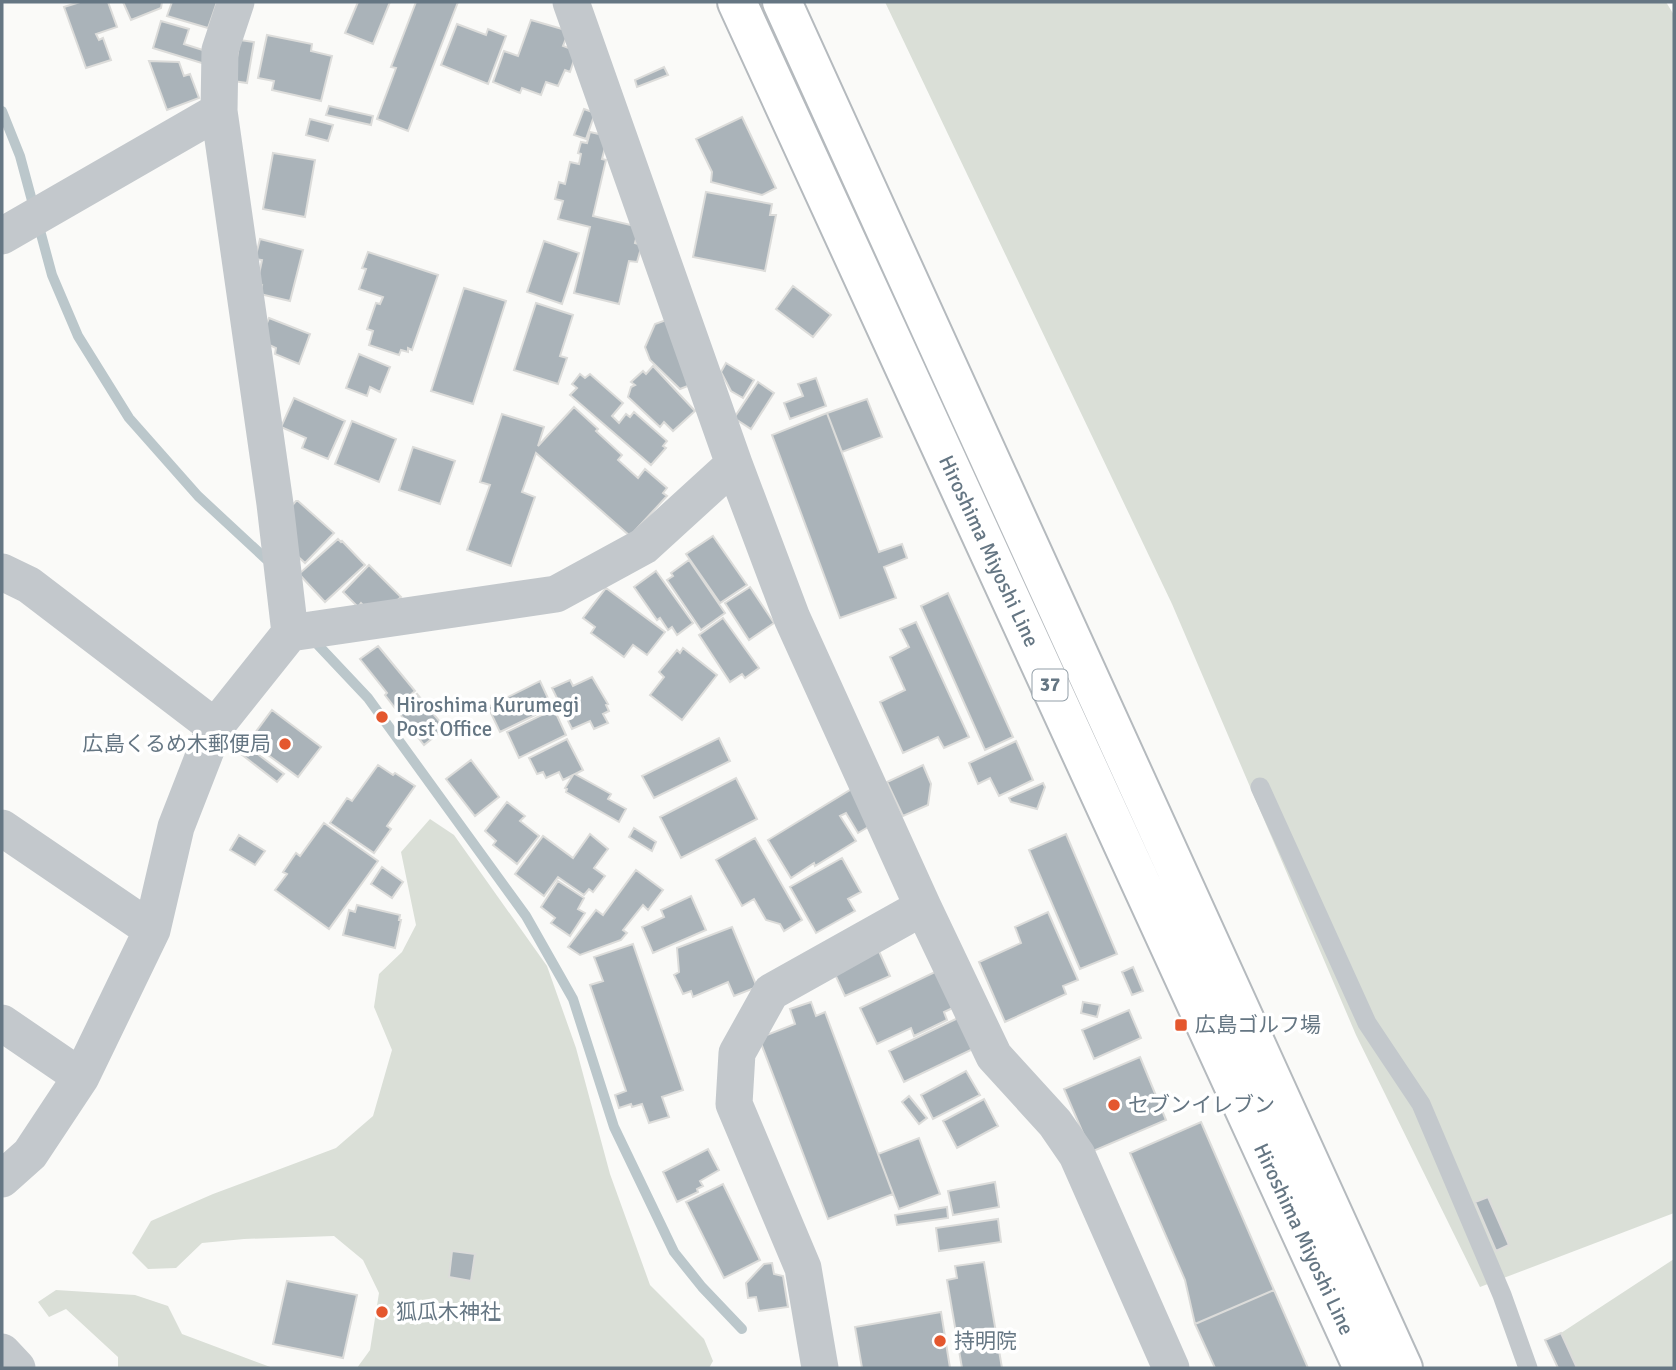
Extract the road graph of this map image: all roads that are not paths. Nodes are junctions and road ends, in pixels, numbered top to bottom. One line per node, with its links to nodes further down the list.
1 (236, 2): 5 (street)
2 (570, 2): 7 (street)
3 (737, 2): 22 (main road, Hiroshima Miyoshi Line / 37)
4 (782, 2): 23 (main road, Hiroshima Miyoshi Line / 37)
5 (219, 111): 6 (street); 9 (street)
6 (2, 236)
7 (734, 464): 9 (street); 13 (street)
8 (2, 572): 10 (street)
9 (290, 633): 10 (street)
10 (215, 727): 14 (street)
11 (1261, 787): 24 (lane)
12 (2, 828): 14 (street)
13 (923, 907): 20 (street); 21 (street)
14 (152, 930): 16 (street)
15 (2, 1023): 16 (street)
16 (81, 1077): 17 (street)
17 (2, 1179)
18 (2, 1352): 19 (street)
19 (18, 1368)
20 (820, 1368)
21 (1171, 1368)
22 (1363, 1368)
23 (1403, 1368)
24 (1528, 1368)

